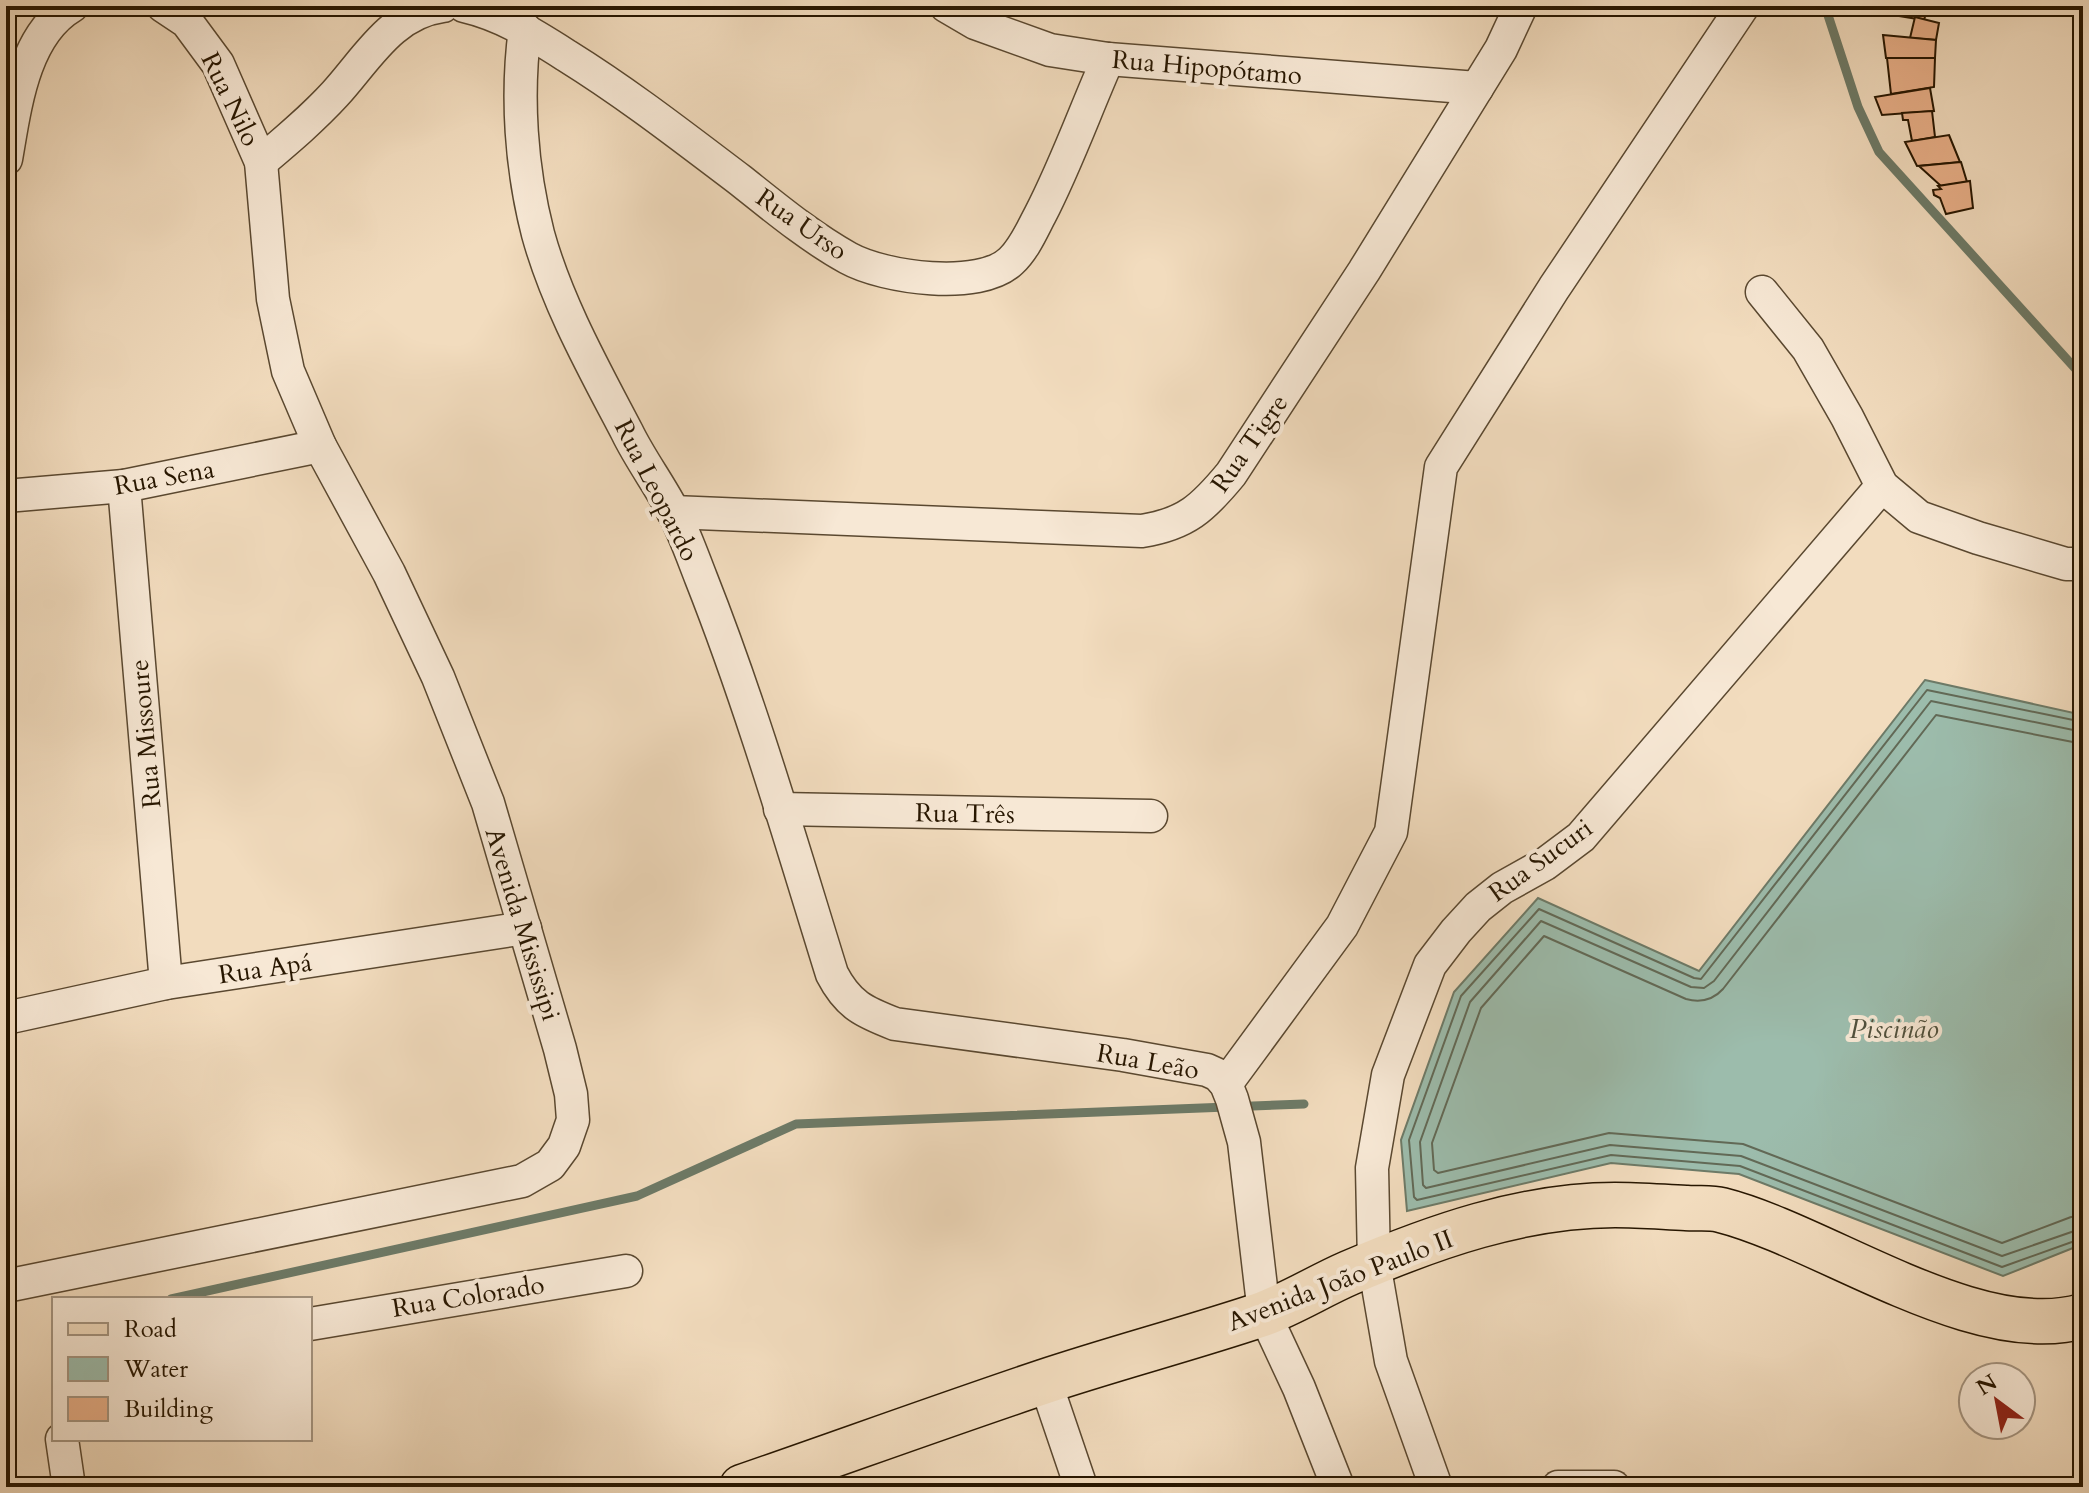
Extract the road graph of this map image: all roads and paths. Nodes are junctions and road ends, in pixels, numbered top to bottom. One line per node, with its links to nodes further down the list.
1 (72, 6): 11 (street)
2 (163, 6): 12 (street, Rua Nilo)
3 (443, 6): 12 (street)
4 (464, 6): 8 (street, Rua Urso)
5 (946, 6): 9 (street, Rua Hipopótamo)
6 (1521, 6): 10 (street, Rua Tigre)
7 (1743, 6): 26 (street)
8 (525, 29): 9 (street, Rua Urso); 18 (street, Rua Leopardo)
9 (1108, 59): 10 (street, Rua Hipopótamo)
10 (1477, 88): 18 (street, Rua Tigre)
11 (6, 159)
12 (261, 162): 14 (street, Avenida Mississipi)
13 (1762, 292): 16 (street)
14 (320, 446): 15 (street, Rua Sena); 22 (street, Avenida Mississipi)
15 (124, 486): 17 (street, Rua Sena); 23 (street, Rua Missoure)
16 (1882, 486): 19 (street); 27 (street, Rua Sucuri)
17 (6, 496)
18 (673, 512): 20 (street, Rua Leopardo)
19 (2083, 564)
20 (780, 809): 21 (street, Rua Três); 24 (street, Rua Leopardo)
21 (1151, 816)
22 (525, 928): 23 (street, Rua Apá); 29 (street, Avenida Mississipi)
23 (166, 983): 25 (street, Rua Apá)
24 (842, 994): 26 (street, Rua Leão)
25 (6, 1018)
26 (1226, 1084): 30 (street, Rua Leão)
27 (1360, 1269): 30 (main road, Avenida João Paulo II); 31 (main road, Avenida João Paulo II); 39 (street, Rua Sucuri)
28 (626, 1271): 32 (street, Rua Colorado)
29 (6, 1286)
30 (1277, 1308): 33 (main road, Avenida João Paulo II); 38 (street, Rua Leão)
31 (2083, 1316)
32 (312, 1324)
33 (1045, 1381): 36 (main road, Avenida João Paulo II); 37 (street)
34 (62, 1441): 35 (street)
35 (69, 1487)
36 (742, 1487)
37 (1081, 1487)
38 (1338, 1487)
39 (1436, 1487)
40 (1558, 1487): 41 (street)
41 (1614, 1487)

